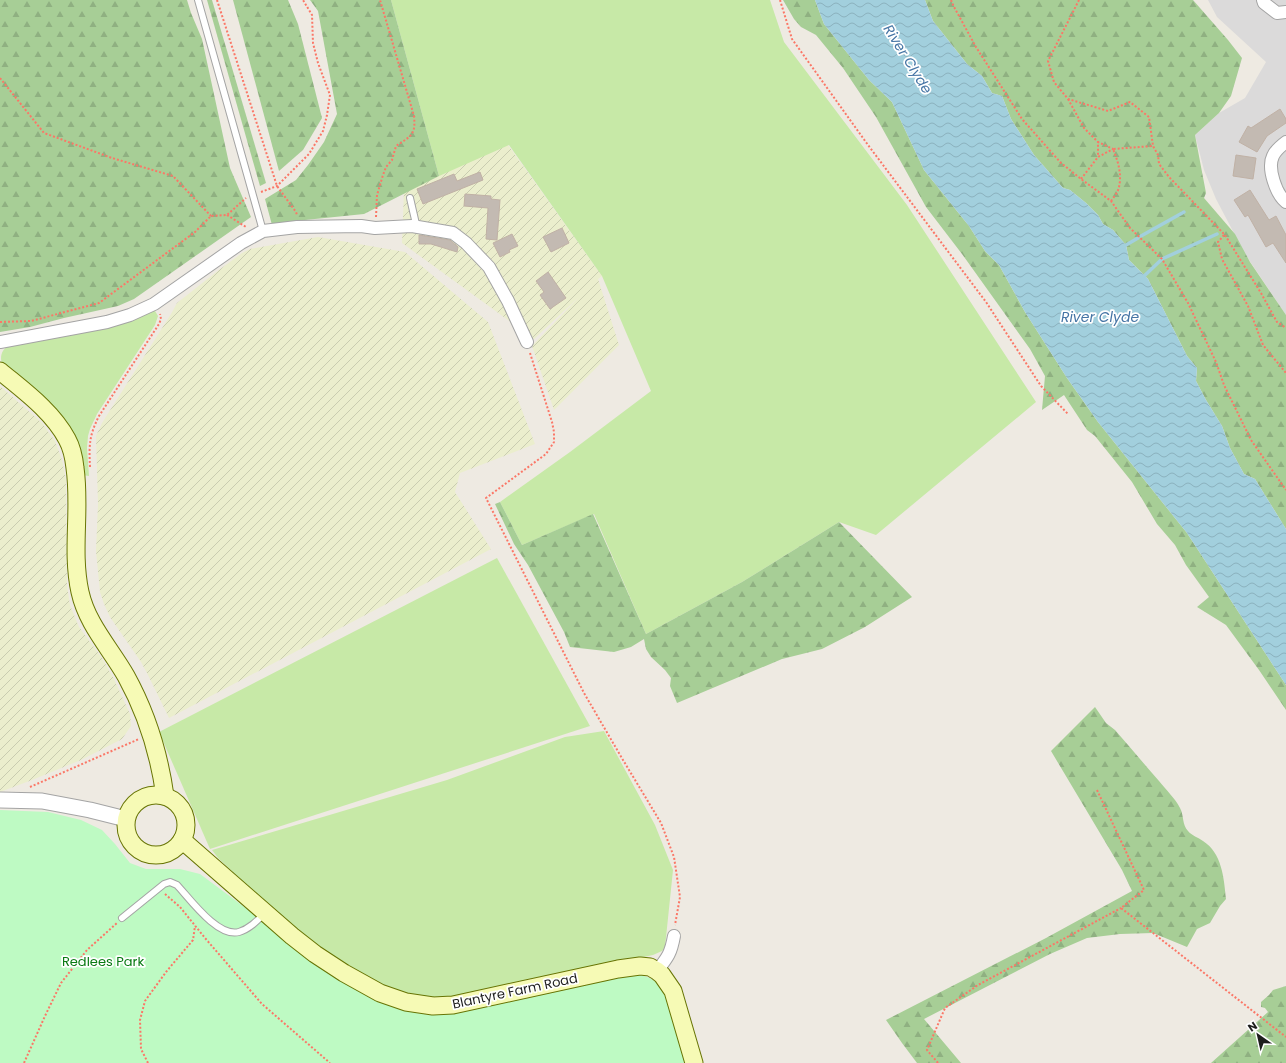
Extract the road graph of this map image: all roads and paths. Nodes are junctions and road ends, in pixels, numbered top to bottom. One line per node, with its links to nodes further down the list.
1 (198, 0): 19 (lane)
2 (217, 0): 18 (path)
3 (303, 0): 18 (path)
4 (380, 0): 27 (path)
5 (780, 0): 37 (path)
6 (951, 0): 17 (path)
7 (1079, 0): 11 (path)
8 (1262, 0): 9 (street)
9 (1286, 12)
10 (0, 78): 24 (path)
11 (1068, 98): 12 (path); 14 (path)
12 (1098, 142): 15 (path); 16 (path)
13 (1286, 142): 22 (street)
14 (1153, 146): 15 (path); 29 (path)
15 (1113, 149): 16 (path); 21 (path)
16 (1098, 157): 17 (path)
17 (1081, 179): 21 (path)
18 (277, 186): 19 (path); 26 (path)
19 (253, 195): 23 (path); 28 (lane)
20 (410, 198): 25 (lane)
21 (1111, 201): 39 (path)
22 (1286, 202)
23 (227, 215): 24 (path); 28 (path)
24 (211, 216): 31 (path)
25 (416, 224)
26 (297, 227): 27 (street); 28 (street)
27 (375, 228): 34 (street)
28 (260, 233): 30 (street)
29 (1225, 234): 32 (path); 36 (path)
30 (154, 304): 33 (street); 38 (path)
31 (0, 322)
32 (1286, 328)
33 (0, 342)
34 (527, 342): 52 (path)
35 (0, 371): 40 (main road)
36 (1286, 373)
37 (1068, 414)
38 (91, 474)
39 (1286, 490)
40 (152, 734): 41 (path); 43 (main road)
41 (30, 788)
42 (1097, 790): 48 (path)
43 (165, 796): 45 (main road); 46 (main road)
44 (0, 800): 45 (street)
45 (126, 819): 46 (main road)
46 (182, 840): 49 (main road, Blantyre Farm Road)
47 (159, 888): 49 (lane); 50 (lane); 51 (path)
48 (1121, 908): 54 (path); 59 (path)
49 (265, 912): 53 (main road, Blantyre Farm Road)
50 (122, 918): 55 (path)
51 (195, 926): 56 (path); 57 (path)
52 (674, 936): 53 (street)
53 (657, 971): 58 (main road)
54 (1286, 1037)
55 (24, 1063)
56 (148, 1063)
57 (330, 1063)
58 (694, 1063)
59 (938, 1063)

